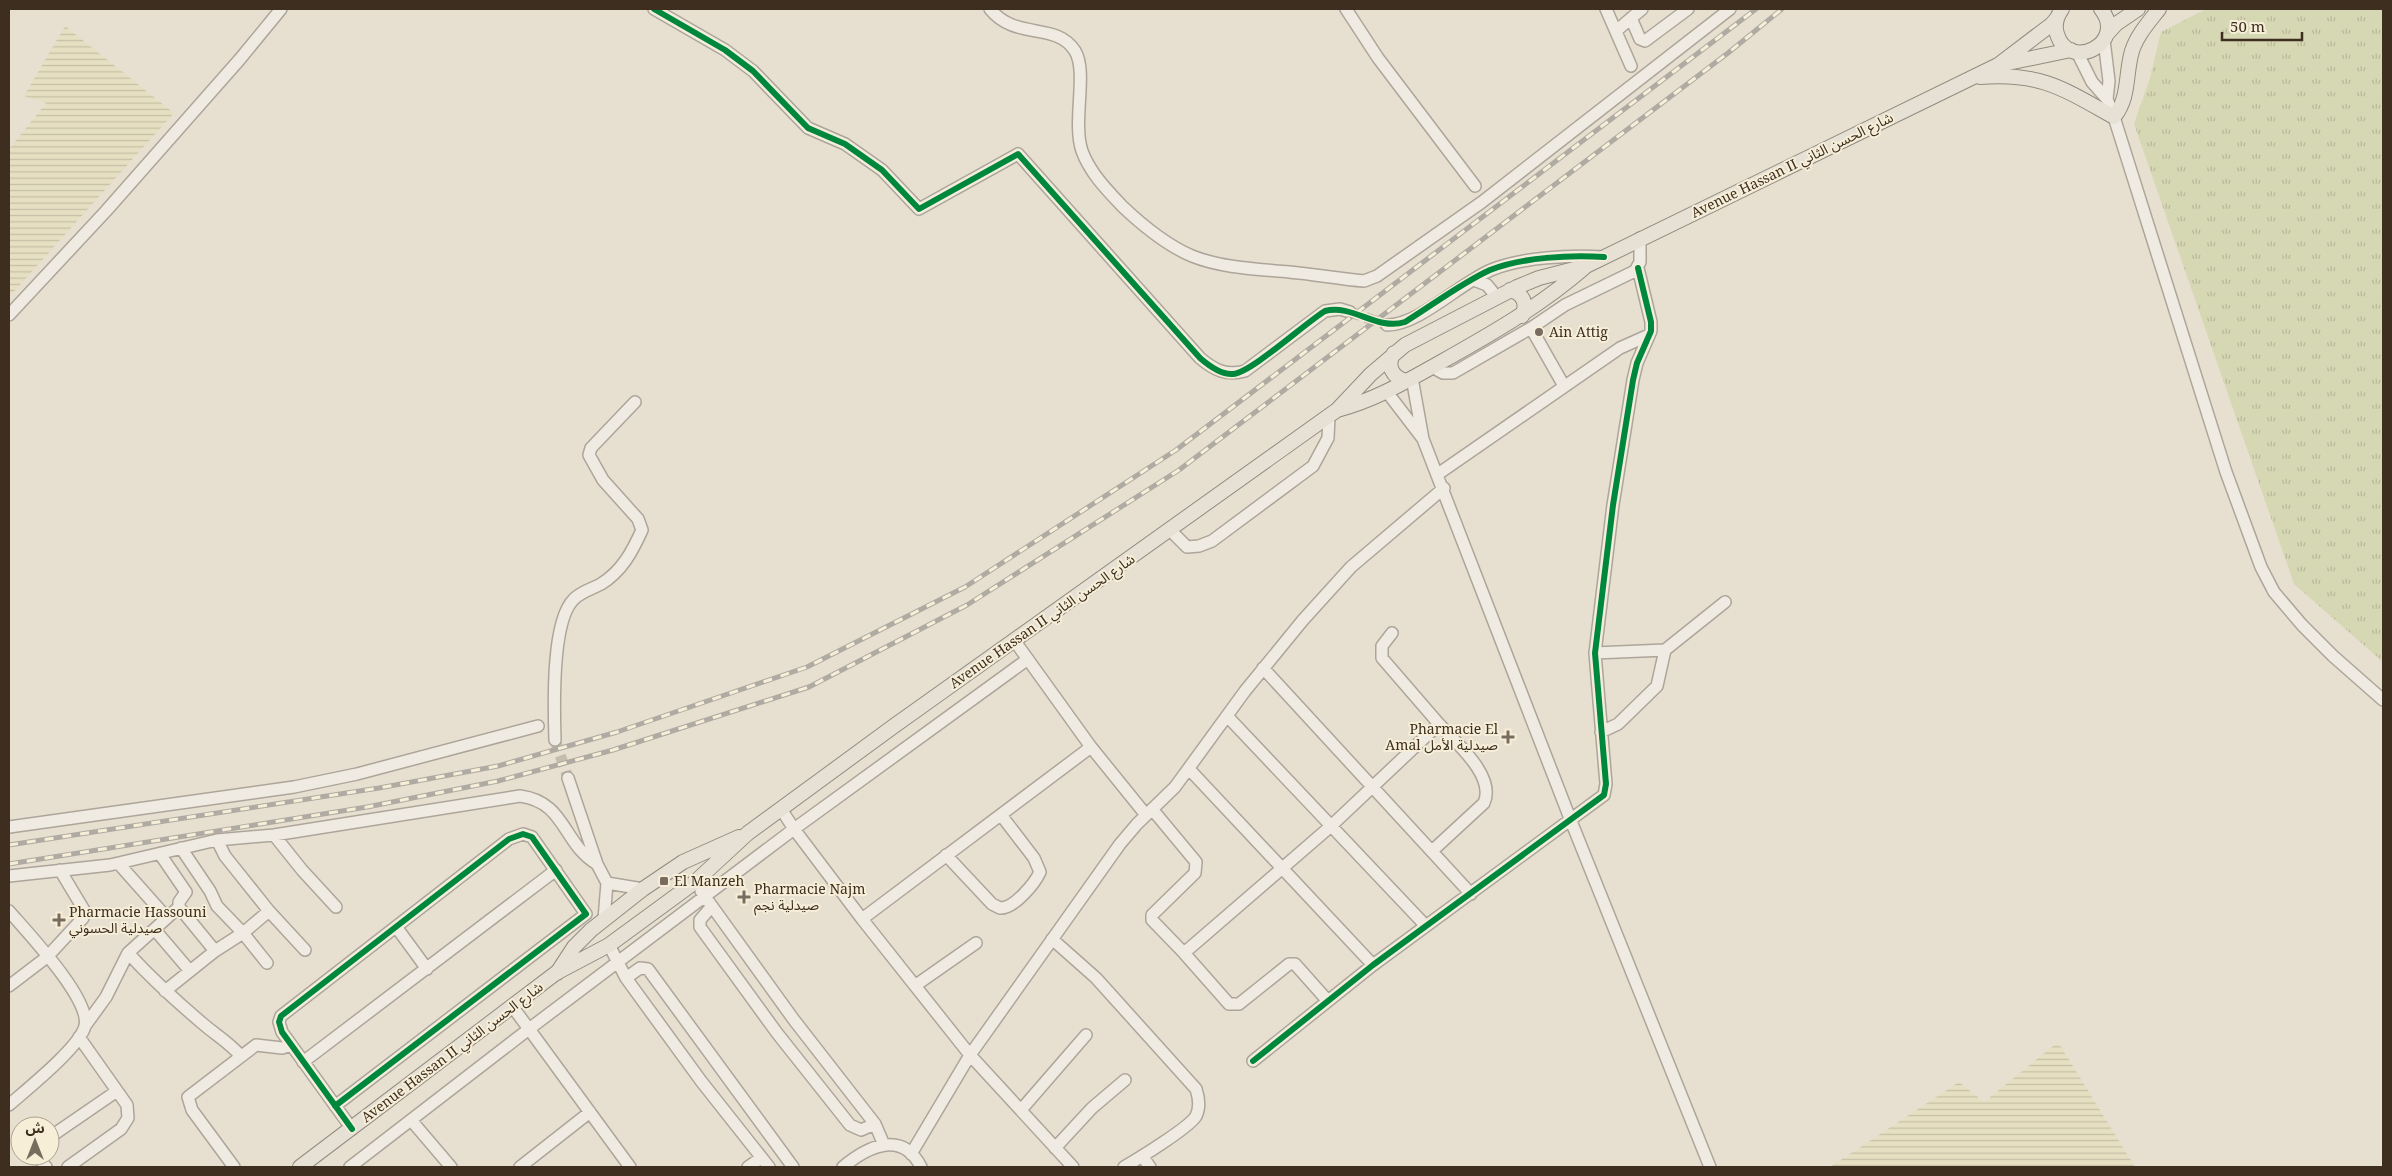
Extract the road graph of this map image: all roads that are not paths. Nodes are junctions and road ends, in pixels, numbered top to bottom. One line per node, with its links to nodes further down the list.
1 (281, 9): 31 (street)
2 (654, 9): 30 (street)
3 (990, 9): 8 (street)
4 (1346, 9): 22 (street)
5 (1606, 9): 14 (street)
6 (1642, 9): 13 (street)
7 (1688, 9): 13 (street)
8 (1730, 9)
9 (2101, 9): 15 (main road)
10 (2138, 9): 15 (main road)
11 (2159, 9): 21 (main road)
12 (2060, 14): 16 (main road); 17 (main road, Avenue Hassan II شارع الحسن الثاني)
13 (1628, 15): 14 (street)
14 (1616, 31): 18 (street)
15 (2105, 37): 16 (main road, Avenue Hassan II شارع الحسن الثاني); 20 (street)
16 (2074, 51): 17 (main road, Avenue Hassan II شارع الحسن الثاني); 20 (street)
17 (1998, 65): 19 (main road, Avenue Hassan II شارع الحسن الثاني)
18 (1631, 66)
19 (1972, 77): 21 (main road); 23 (main road, Avenue Hassan II شارع الحسن الثاني)
20 (2107, 100): 21 (street)
21 (2114, 117): 54 (street)
22 (1475, 186)
23 (1640, 238): 24 (main road, Avenue Hassan II شارع الحسن الثاني); 26 (street)
24 (1604, 257): 25 (main road, Avenue Hassan II شارع الحسن الثاني); 27 (street)
25 (1586, 266): 28 (main road, Avenue Hassan II شارع الحسن الثاني); 32 (main road, Avenue Hassan II شارع الحسن الثاني)
26 (1638, 268): 34 (street); 35 (street)
27 (1474, 280): 29 (street); 33 (street)
28 (1510, 290): 29 (main road, Avenue Hassan II شارع الحسن الثاني); 32 (main road)
29 (1496, 296): 36 (main road, Avenue Hassan II شارع الحسن الثاني)
30 (1350, 312)
31 (9, 315)
32 (1522, 316): 37 (main road, Avenue Hassan II شارع الحسن الثاني)
33 (1387, 325)
34 (1531, 328): 37 (street); 39 (street)
35 (1649, 335): 39 (street); 51 (street)
36 (1394, 353): 38 (main road); 42 (main road, Avenue Hassan II شارع الحسن الثاني)
37 (1432, 366): 38 (main road, Avenue Hassan II شارع الحسن الثاني)
38 (1409, 379): 40 (main road, Avenue Hassan II شارع الحسن الثاني); 43 (street)
39 (1564, 386): 44 (street)
40 (1387, 392): 42 (main road, Avenue Hassan II شارع الحسن الثاني); 43 (street)
41 (635, 402): 59 (street)
42 (1333, 413): 46 (main road, Avenue Hassan II شارع الحسن الثاني); 46 (street)
43 (1423, 439): 44 (street)
44 (1438, 474): 45 (street)
45 (1444, 488): 53 (street); 67 (street)
46 (1170, 530): 49 (main road, Avenue Hassan II شارع الحسن الثاني)
47 (1725, 602): 50 (street)
48 (1392, 633): 56 (street)
49 (1014, 640): 52 (street); 64 (main road, Avenue Hassan II شارع الحسن الثاني)
50 (1665, 650): 51 (street); 58 (street)
51 (1595, 653): 58 (street)
52 (1028, 659): 60 (street); 70 (street)
53 (1263, 668): 55 (street); 63 (street)
54 (2383, 700)
55 (1227, 716): 61 (street); 68 (street)
56 (1439, 724): 63 (street); 75 (street)
57 (538, 726): 69 (street)
58 (1601, 732): 67 (street)
59 (555, 740)
60 (1091, 748): 65 (street); 66 (street)
61 (1189, 770): 65 (street); 81 (street)
62 (568, 778): 80 (street)
63 (1374, 786): 68 (street); 75 (street)
64 (781, 809): 70 (street); 71 (main road, Avenue Hassan II شارع الحسن الثاني)
65 (1149, 812): 102 (street); 108 (street)
66 (1001, 815): 77 (street); 77 (street)
67 (1571, 821): 88 (street); 165 (street)
68 (1331, 826): 81 (street); 98 (street)
69 (9, 827)
70 (794, 828): 89 (street); 97 (street)
71 (748, 833): 78 (main road, Avenue Hassan II شارع الحسن الثاني); 85 (main road, Avenue Hassan II شارع الحسن الثاني)
72 (274, 835): 73 (street); 80 (street); 92 (street)
73 (217, 840): 74 (street); 94 (street)
74 (181, 848): 76 (street); 101 (street)
75 (1432, 851): 88 (street)
76 (160, 854): 79 (street); 91 (street)
77 (946, 856): 97 (street)
78 (682, 862): 85 (main road); 87 (main road, Avenue Hassan II شارع الحسن الثاني)
79 (118, 864): 82 (street); 95 (street)
80 (597, 864): 86 (street)
81 (1284, 868): 108 (street); 112 (street)
82 (60, 870): 84 (street); 109 (street)
83 (556, 870): 99 (street); 113 (street); 138 (street)
84 (9, 876)
85 (695, 882): 89 (street); 104 (main road, Avenue Hassan II شارع الحسن الثاني)
86 (608, 883): 87 (street); 96 (street)
87 (644, 889): 96 (main road, Avenue Hassan II شارع الحسن الثاني)
88 (1471, 894): 98 (street)
89 (704, 896): 90 (street); 110 (street)
90 (712, 906): 122 (street); 125 (street)
91 (179, 907): 95 (street); 106 (street)
92 (336, 907)
93 (9, 911): 109 (street)
94 (269, 911): 101 (street); 105 (street)
95 (167, 918): 100 (street)
96 (604, 919): 104 (main road); 115 (main road, Avenue Hassan II شارع الحسن الثاني)
97 (862, 919): 117 (street)
98 (1425, 925): 112 (street)
99 (397, 928): 113 (street); 128 (street)
100 (155, 930): 107 (street); 114 (street)
101 (243, 933): 106 (street); 111 (street)
102 (1052, 939): 130 (street); 148 (street)
103 (976, 943): 117 (street)
104 (609, 946): 110 (street); 115 (main road, Avenue Hassan II شارع الحسن الثاني)
105 (305, 950)
106 (215, 951): 114 (street)
107 (128, 953): 119 (street); 123 (street)
108 (1184, 953): 120 (street)
109 (47, 957): 118 (street); 123 (street)
110 (616, 962): 116 (street); 124 (street)
111 (267, 964)
112 (1373, 965): 120 (street)
113 (427, 969): 132 (street)
114 (190, 971): 119 (street)
115 (556, 973): 121 (main road, Avenue Hassan II شارع الحسن الثاني)
116 (626, 978): 133 (street); 135 (street)
117 (916, 985): 130 (street)
118 (9, 986)
119 (165, 992): 129 (street)
120 (1327, 1000): 131 (street)
121 (512, 1006): 124 (street); 143 (main road, Avenue Hassan II شارع الحسن الثاني)
122 (794, 1020): 125 (street); 142 (street)
123 (85, 1026): 127 (street)
124 (529, 1029): 140 (street); 141 (street)
125 (777, 1033): 142 (street)
126 (1086, 1035): 139 (street)
127 (79, 1037): 136 (street); 137 (street)
128 (291, 1045): 129 (street); 132 (street)
129 (240, 1055): 151 (street)
130 (970, 1055): 139 (street); 147 (street)
131 (1253, 1061)
132 (303, 1062): 138 (street)
133 (718, 1067): 135 (street); 159 (street)
134 (1125, 1080): 146 (street)
135 (701, 1081): 149 (street)
136 (117, 1091): 144 (street); 150 (street)
137 (9, 1104)
138 (335, 1106): 143 (street)
139 (1021, 1110): 146 (street)
140 (590, 1112): 155 (street); 156 (street)
141 (411, 1120): 153 (street); 154 (street)
142 (875, 1124): 145 (street)
143 (352, 1129): 152 (main road, Avenue Hassan II شارع الحسن الثاني)
144 (60, 1130)
145 (884, 1145): 147 (street); 160 (street)
146 (1055, 1148): 162 (street)
147 (911, 1154): 161 (street)
148 (1142, 1156): 163 (street); 164 (street)
149 (761, 1158): 157 (street); 158 (street)
150 (68, 1167)
151 (234, 1167)
152 (300, 1167)
153 (350, 1167)
154 (451, 1167)
155 (520, 1167)
156 (630, 1167)
157 (748, 1167)
158 (769, 1167)
159 (793, 1167)
160 (843, 1167)
161 (921, 1167)
162 (1073, 1167)
163 (1124, 1167)
164 (1150, 1167)
165 (1710, 1167)

